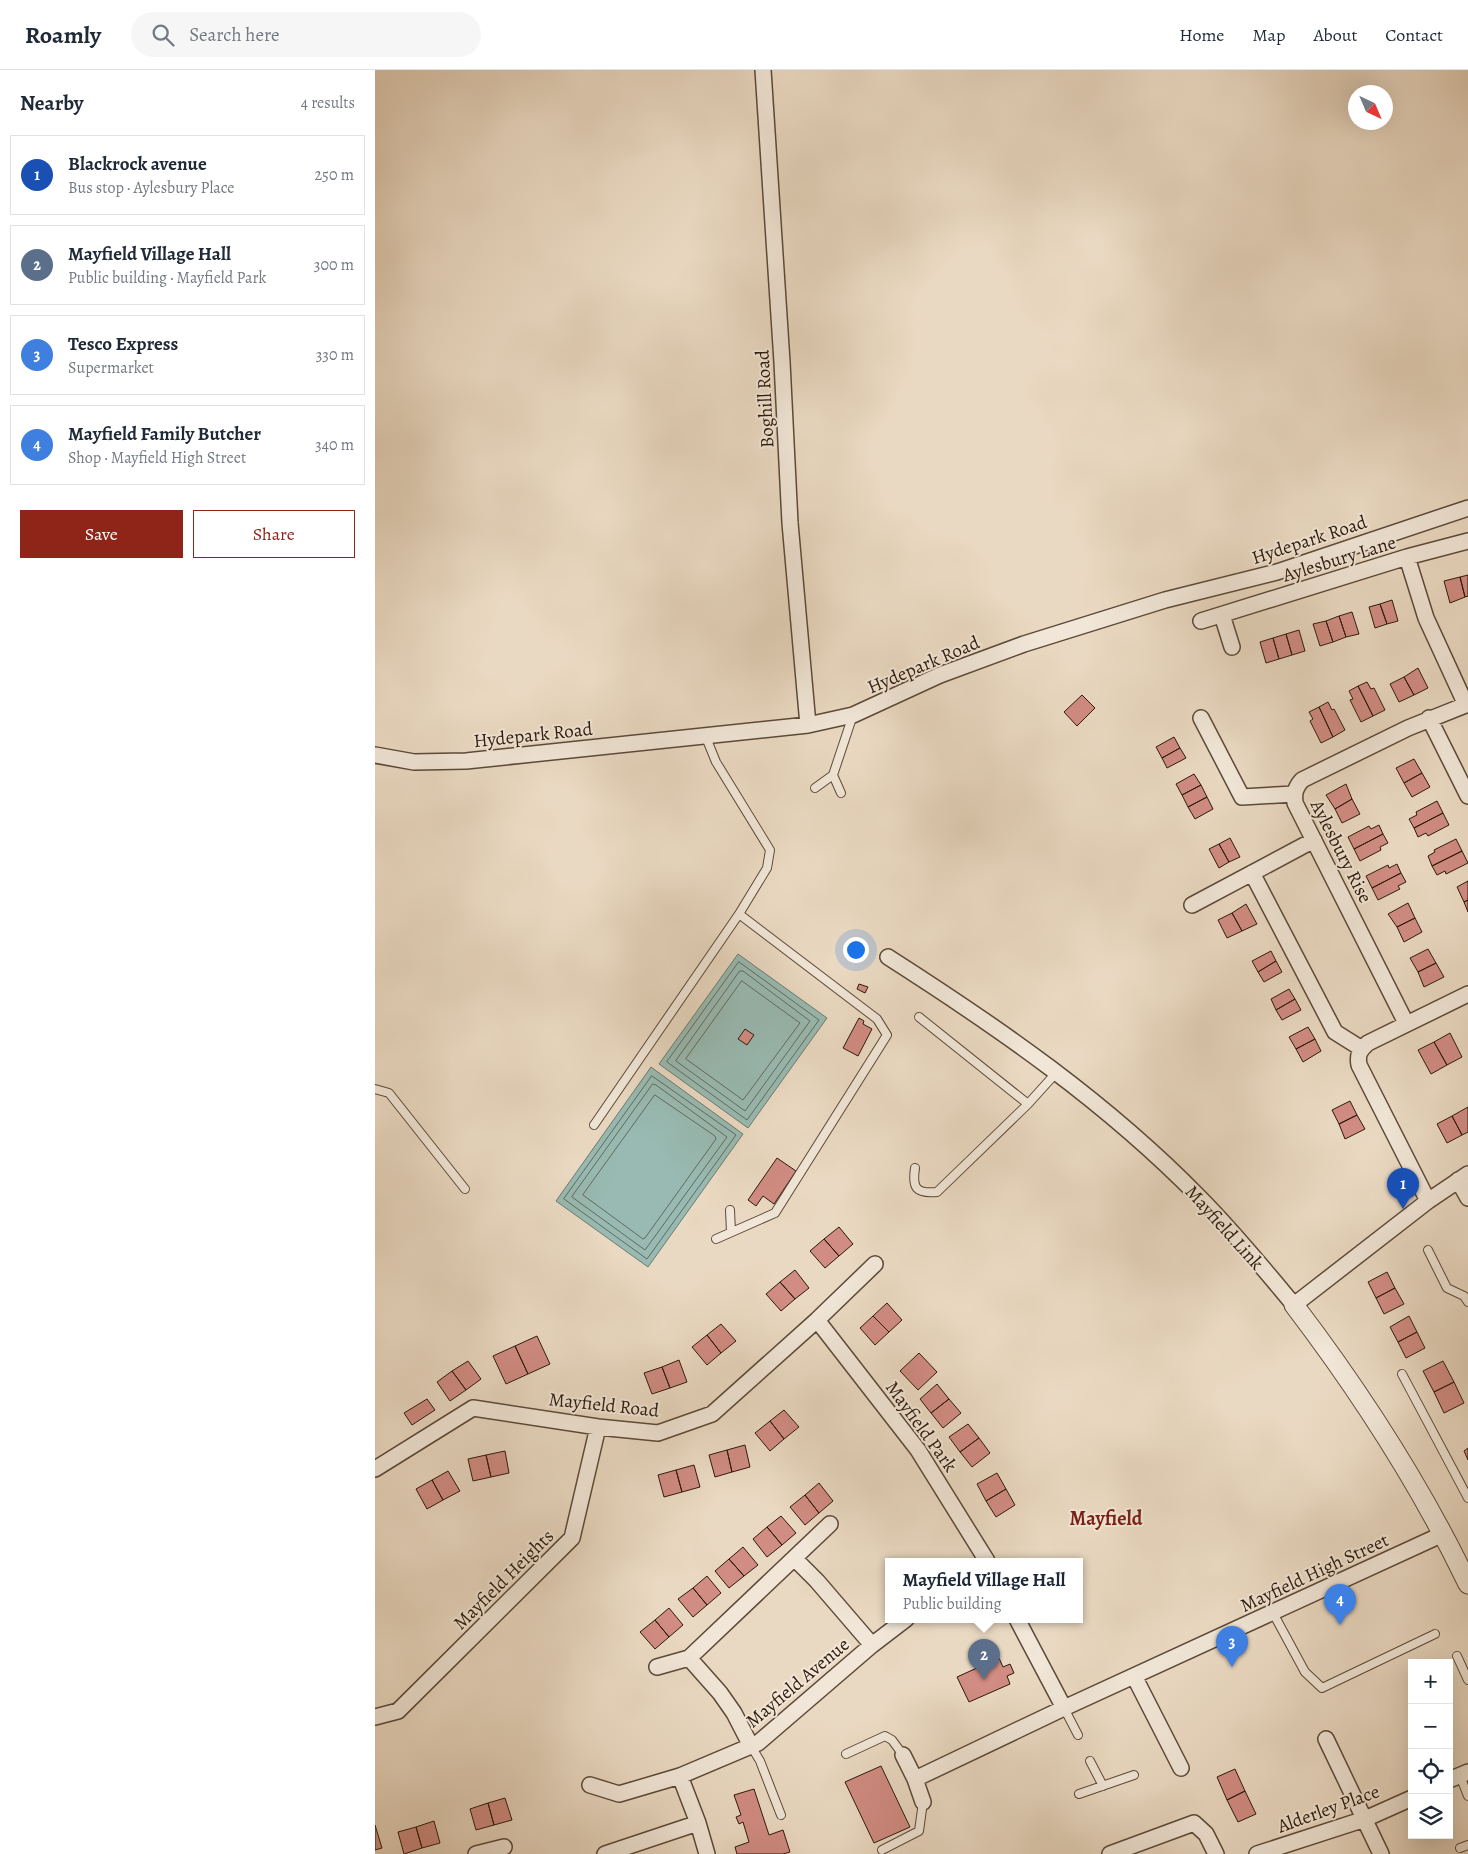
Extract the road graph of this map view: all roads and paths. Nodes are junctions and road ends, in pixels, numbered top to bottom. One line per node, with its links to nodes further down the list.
1 (763, 70): 12 (street, Boghill Road)
2 (1468, 508): 9 (street, Hydepark Road)
3 (1468, 541): 4 (street, Aylesbury Lane)
4 (1407, 557): 5 (street, Aylesbury Lane); 8 (street)
5 (1222, 616): 6 (street, Aylesbury Lane); 7 (street)
6 (1201, 621)
7 (1232, 647)
8 (1467, 704): 11 (street, Aylesbury Rise)
9 (853, 715): 12 (street, Hydepark Road); 15 (lane)
10 (1201, 718): 18 (street)
11 (1429, 718): 18 (street, Aylesbury Rise); 19 (street)
12 (809, 725): 13 (street, Hydepark Road)
13 (705, 735): 14 (street, Hydepark Road); 23 (lane)
14 (375, 755)
15 (833, 775): 16 (lane); 17 (lane)
16 (815, 788)
17 (841, 793)
18 (1294, 794): 20 (street, Aylesbury Rise)
19 (1468, 796)
20 (1314, 840): 21 (street); 27 (street, Aylesbury Rise)
21 (1252, 873): 22 (street); 28 (street)
22 (1192, 906)
23 (739, 914): 32 (lane); 39 (lane)
24 (887, 956): 29 (street, Mayfield Link)
25 (1468, 994): 27 (street)
26 (919, 1017): 31 (lane)
27 (1406, 1024): 28 (street)
28 (1361, 1049): 37 (street)
29 (1056, 1073): 31 (lane); 44 (street, Mayfield Link)
30 (375, 1088): 35 (lane)
31 (1028, 1104): 33 (lane)
32 (595, 1124)
33 (915, 1168)
34 (1463, 1177): 36 (street); 37 (street)
35 (465, 1189)
36 (1468, 1198)
37 (1428, 1201): 44 (street)
38 (730, 1210): 39 (lane)
39 (731, 1232): 40 (lane)
40 (716, 1239)
41 (1428, 1250): 43 (lane)
42 (875, 1264): 45 (street, Mayfield Road)
43 (1468, 1302)
44 (1294, 1305): 51 (street, Mayfield Link)
45 (817, 1320): 47 (street, Mayfield Road); 53 (street, Mayfield Park)
46 (1402, 1374): 49 (lane)
47 (598, 1427): 48 (street, Mayfield Road); 66 (street, Mayfield Heights)
48 (375, 1469)
49 (1468, 1498)
50 (830, 1524): 52 (street)
51 (1443, 1534): 54 (street, Mayfield Link); 55 (street, Mayfield High Street)
52 (794, 1558): 59 (street); 61 (street)
53 (985, 1558)
54 (1468, 1584)
55 (1273, 1612): 58 (lane); 63 (street, Mayfield High Street)
56 (901, 1623): 59 (street, Mayfield Avenue)
57 (1019, 1623): 65 (street)
58 (1435, 1634)
59 (872, 1645): 69 (street, Mayfield Avenue)
60 (1457, 1656): 64 (lane)
61 (689, 1658): 62 (street); 69 (street)
62 (657, 1667)
63 (1134, 1676): 65 (street, Mayfield High Street); 73 (street)
64 (1468, 1680)
65 (1064, 1708): 67 (lane); 77 (street, Mayfield High Street)
66 (375, 1717)
67 (1078, 1735)
68 (1326, 1739): 85 (street)
69 (751, 1746): 75 (street, Mayfield Avenue); 84 (lane)
70 (846, 1754): 71 (lane)
71 (903, 1755): 77 (street)
72 (1090, 1760): 79 (lane)
73 (1181, 1768)
74 (1135, 1774): 79 (lane)
75 (680, 1776): 78 (street, Mayfield Avenue); 86 (street)
76 (1459, 1776): 81 (lane)
77 (915, 1779): 83 (street)
78 (590, 1785)
79 (1103, 1786): 80 (lane)
80 (1079, 1794)
81 (1468, 1796)
82 (1408, 1800): 85 (street, Alderley Place)
83 (923, 1802): 88 (lane)
84 (781, 1816)
85 (1365, 1820): 94 (street, Alderley Place); 95 (street)
86 (698, 1823): 90 (street); 91 (street)
87 (504, 1847): 89 (street)
88 (882, 1850)
89 (476, 1854)
90 (605, 1854)
91 (707, 1854)
92 (1110, 1854): 93 (street)
93 (1216, 1854)
94 (1257, 1854)
95 (1381, 1854)

